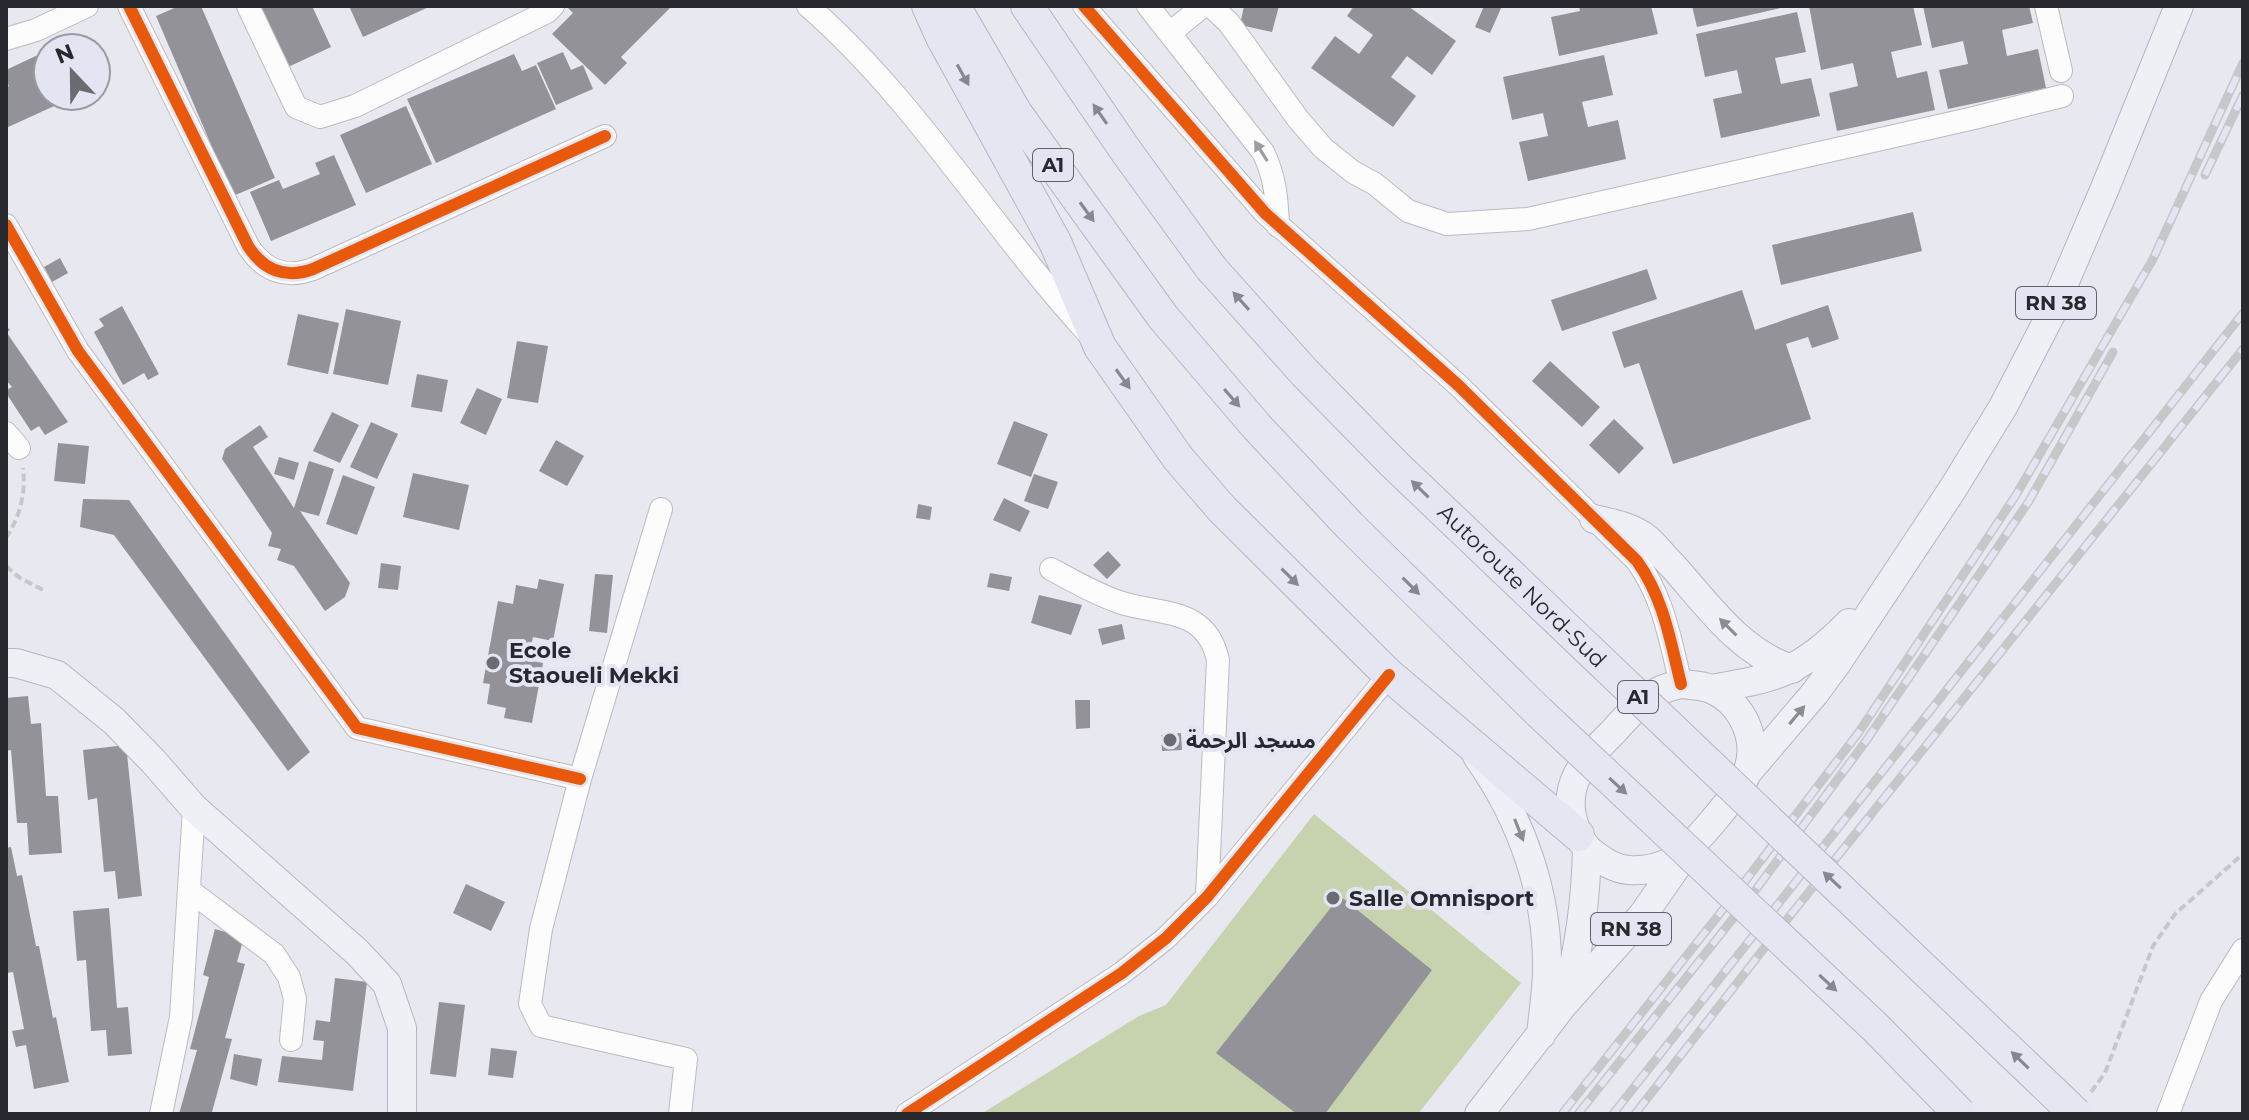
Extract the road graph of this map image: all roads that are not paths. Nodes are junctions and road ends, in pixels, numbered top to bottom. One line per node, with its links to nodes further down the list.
1 (87, 6): 16 (street)
2 (129, 6): 19 (street)
3 (248, 6): 4 (street)
4 (553, 6)
5 (808, 6): 22 (street)
6 (928, 6): 22 (highway, one-way to 22)
7 (954, 6): 50 (highway, A1, one-way to 50, bridge)
8 (1084, 6): 20 (street)
9 (1148, 6): 15 (street)
10 (1203, 6): 15 (street)
11 (1211, 6): 18 (street)
12 (2046, 6): 17 (street)
13 (2179, 6): 26 (main road, RN 38)
14 (1037, 14): 44 (highway, Autoroute Nord-Sud / A1, one-way to 14, bridge)
15 (1170, 33): 20 (street, one-way to 15)
16 (6, 39)
17 (2061, 71)
18 (2062, 96)
19 (605, 136)
20 (1278, 226): 24 (street)
21 (9, 236): 34 (street)
22 (1100, 347): 29 (highway, one-way to 29)
23 (661, 509): 34 (street)
24 (1594, 519): 28 (main road, one-way to 24); 30 (street)
25 (1051, 569): 39 (street)
26 (1893, 580): 28 (main road, RN 38); 33 (main road, RN 38, one-way to 26)
27 (6, 663): 35 (main road)
28 (1792, 669): 31 (main road, RN 38)
29 (1389, 675): 32 (highway); 39 (street)
30 (1681, 684): 31 (main road); 36 (main road)
31 (1711, 689): 33 (main road)
32 (1465, 739): 36 (highway); 42 (main road, one-way to 42)
33 (1746, 774): 37 (main road)
34 (580, 779): 47 (street)
35 (194, 808): 38 (street); 46 (main road)
36 (1582, 841): 37 (main road); 41 (main road, RN 38)
37 (1691, 845): 41 (main road, RN 38)
38 (189, 890): 43 (street); 45 (street)
39 (1207, 897): 48 (street)
40 (2243, 950): 51 (street)
41 (1563, 1005): 42 (main road, RN 38)
42 (1541, 1037): 49 (main road, RN 38)
43 (291, 1040)
44 (2083, 1104)
45 (161, 1114)
46 (402, 1114)
47 (680, 1114)
48 (907, 1114)
49 (1479, 1114)
50 (1960, 1114)
51 (2168, 1114)

